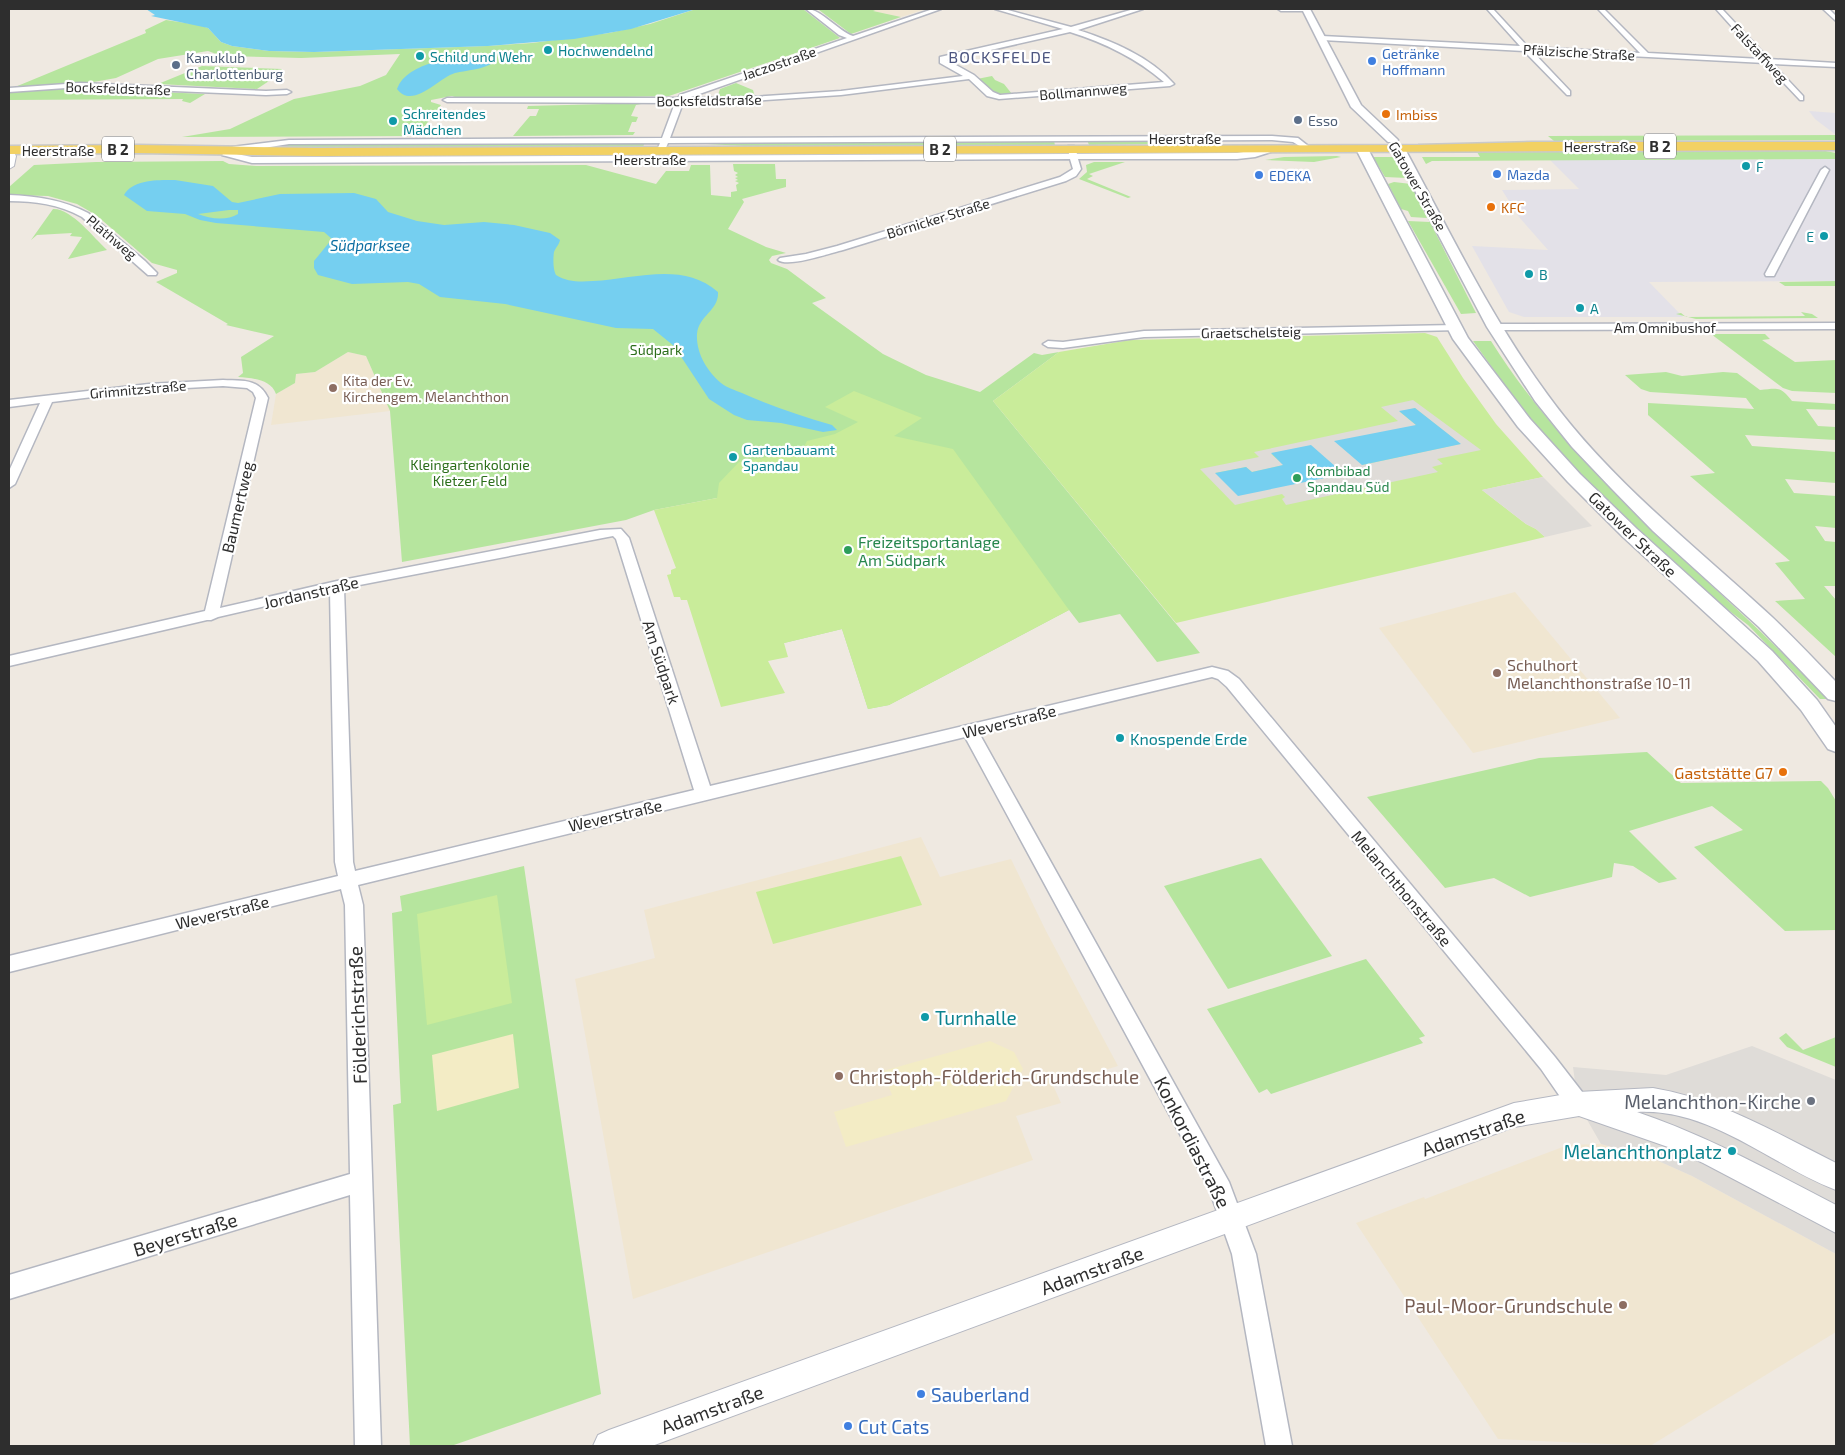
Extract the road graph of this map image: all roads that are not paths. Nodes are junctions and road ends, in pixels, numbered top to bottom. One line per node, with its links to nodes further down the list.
1 (809, 9): 13 (street)
2 (938, 9): 13 (street, Jaczostraße)
3 (998, 9): 12 (street)
4 (1140, 9): 12 (street)
5 (1281, 9): 6 (street)
6 (1306, 9): 14 (main road, Gatower Straße)
7 (1490, 9): 15 (street)
8 (1601, 9): 16 (street)
9 (1719, 9): 17 (street, Falstaffweg)
10 (1826, 9): 11 (street)
11 (1836, 19)
12 (1069, 30): 19 (street); 23 (street, Bollmannweg)
13 (853, 38): 26 (street, Jaczostraße)
14 (1322, 38): 15 (street, Pfälzische Straße); 27 (main road, Gatower Straße)
15 (1527, 49): 16 (street, Pfälzische Straße); 22 (street)
16 (1646, 55): 17 (street, Pfälzische Straße)
17 (1767, 61): 18 (street, Pfälzische Straße); 24 (street, Falstaffweg)
18 (1836, 65)
19 (971, 77): 23 (street); 26 (street, Bocksfeldstraße)
20 (9, 90): 21 (street, Bocksfeldstraße)
21 (287, 92)
22 (1567, 93)
23 (996, 97)
24 (1800, 98)
25 (447, 100): 26 (street, Bocksfeldstraße)
26 (680, 100): 35 (street)
27 (1356, 107): 28 (main road, Gatower Straße); 31 (main road, Gatower Straße)
28 (1356, 123)
29 (1359, 142): 30 (main road, Heerstraße / B 2); 31 (main road, Heerstraße / B 2); 46 (main road, Gatower Straße)
30 (1301, 144): 33 (street, Heerstraße); 34 (main road, Heerstraße / B 2); 36 (main road, Heerstraße / B 2)
31 (1396, 144): 32 (main road, Heerstraße / B 2); 45 (main road, Gatower Straße)
32 (1836, 146)
33 (1072, 148): 34 (main road, Heerstraße / B 2); 35 (main road, Heerstraße / B 2); 36 (street, Heerstraße); 41 (street, Börnicker Straße)
34 (1245, 148): 36 (main road, Heerstraße / B 2)
35 (661, 150): 37 (main road, Heerstraße / B 2); 37 (street, Heerstraße); 37 (street, Heerstraße)
36 (1276, 150)
37 (227, 153): 38 (main road, Heerstraße / B 2)
38 (9, 156)
39 (1826, 170): 43 (street)
40 (9, 198): 42 (street, Plathweg)
41 (783, 260)
42 (152, 273)
43 (1770, 274)
44 (1836, 326): 45 (street, Am Omnibushof)
45 (1494, 327): 46 (main road); 57 (main road, Gatower Straße)
46 (1456, 328): 47 (street, Graetschelsteig); 59 (main road, Gatower Straße)
47 (1048, 344)
48 (48, 398): 49 (street, Grimnitzstraße); 50 (street, Grimnitzstraße); 51 (street)
49 (262, 398): 54 (street, Baumertweg)
50 (9, 403)
51 (9, 484)
52 (616, 532): 53 (street, Jordanstraße); 60 (street, Am Südpark)
53 (337, 585): 54 (street, Jordanstraße); 61 (street, Földerichstraße)
54 (211, 616): 55 (street, Jordanstraße)
55 (9, 661)
56 (1223, 675): 58 (street, Weverstraße); 63 (street, Melanchthonstraße)
57 (1836, 694)
58 (969, 730): 60 (street, Weverstraße); 66 (street, Konkordiastraße)
59 (1833, 733)
60 (704, 794): 61 (street, Weverstraße)
61 (349, 881): 62 (street, Weverstraße); 65 (street, Földerichstraße)
62 (9, 964)
63 (1578, 1104): 64 (street); 66 (street, Adamstraße); 67 (street)
64 (1836, 1177)
65 (362, 1181): 68 (street, Beyerstraße); 69 (street, Földerichstraße)
66 (1232, 1219): 70 (street, Adamstraße); 71 (street, Konkordiastraße)
67 (1836, 1220)
68 (9, 1287)
69 (368, 1446)
70 (609, 1446)
71 (1279, 1446)

